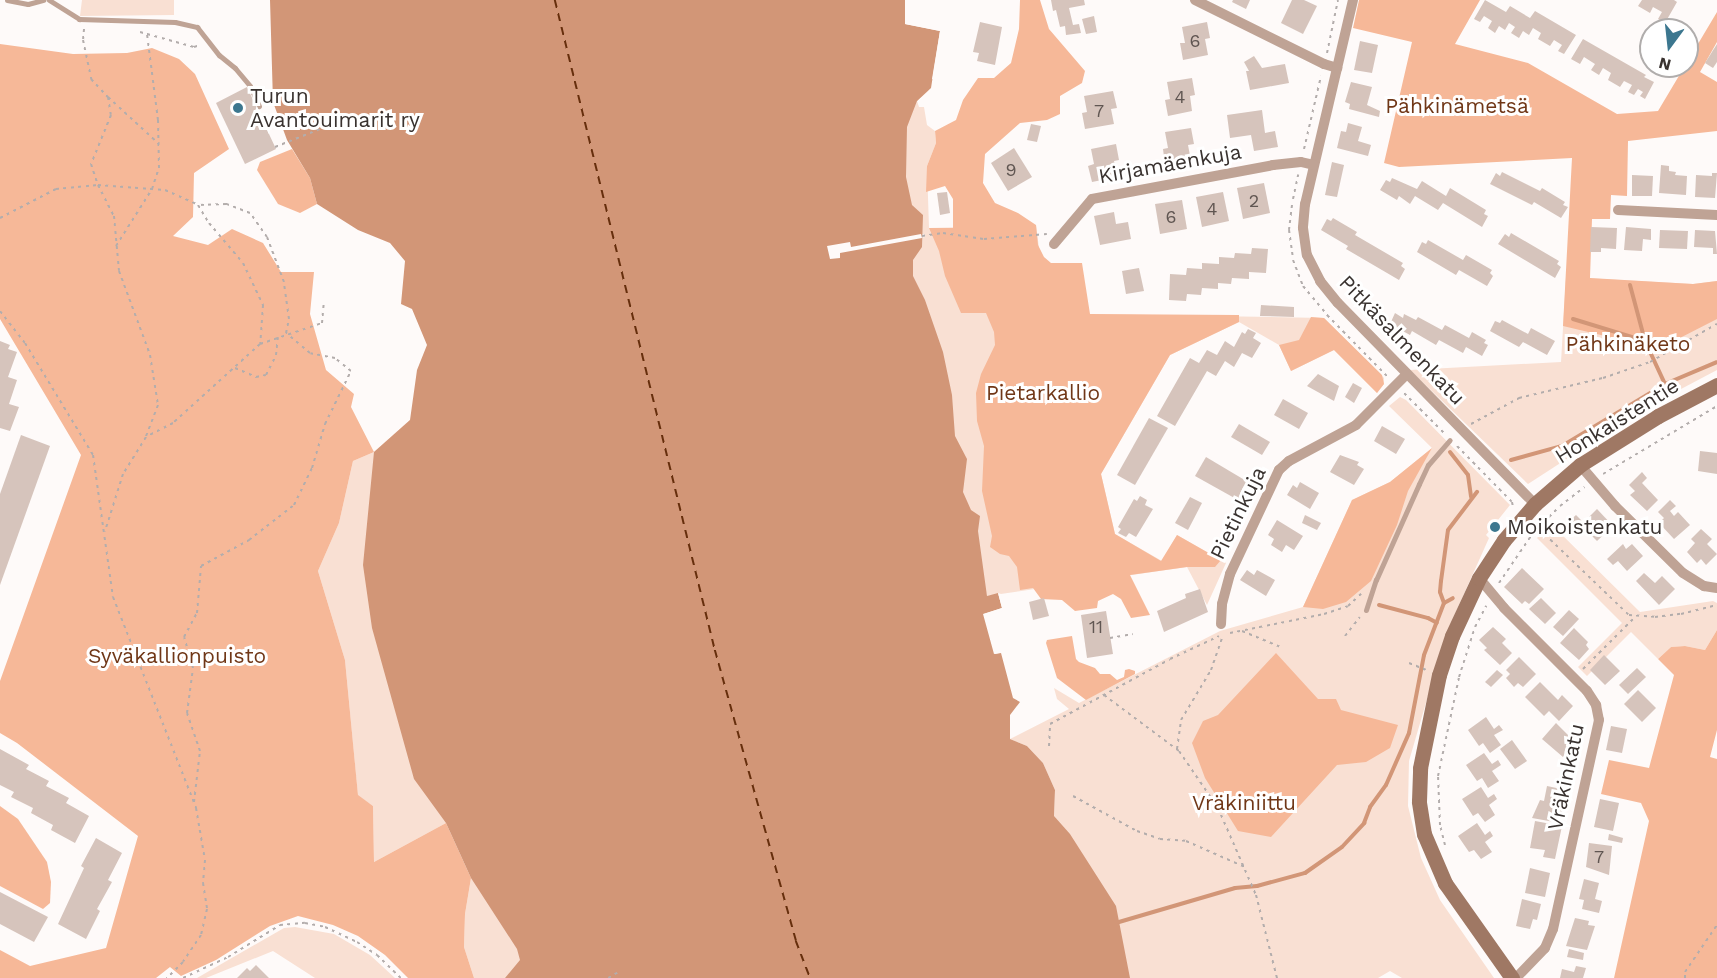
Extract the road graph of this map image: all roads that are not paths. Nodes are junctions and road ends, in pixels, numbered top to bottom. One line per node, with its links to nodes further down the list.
1 (7, 0): 2 (lane)
2 (43, 0)
3 (49, 0): 7 (lane)
4 (1194, 0): 6 (street)
5 (1353, 0): 6 (street, Pitkäsalmenkatu)
6 (1337, 68): 8 (street, Pitkäsalmenkatu)
7 (259, 106)
8 (1314, 165): 11 (street, Kirjamäenkuja); 12 (street, Pitkäsalmenkatu)
9 (1618, 210): 10 (street)
10 (1717, 215)
11 (1054, 244)
12 (1407, 374): 16 (street, Pitkäsalmenkatu); 20 (street, Pietinkuja)
13 (1717, 385): 15 (street, Honkaistentie)
14 (1450, 440): 19 (lane)
15 (1580, 465): 16 (street, Honkaistentie); 18 (street)
16 (1535, 504): 17 (street, Honkaistentie)
17 (1479, 578): 21 (street, Honkaistentie); 21 (street, Vräkinkatu)
18 (1717, 588)
19 (1366, 610)
20 (1222, 629)
21 (1514, 978)

